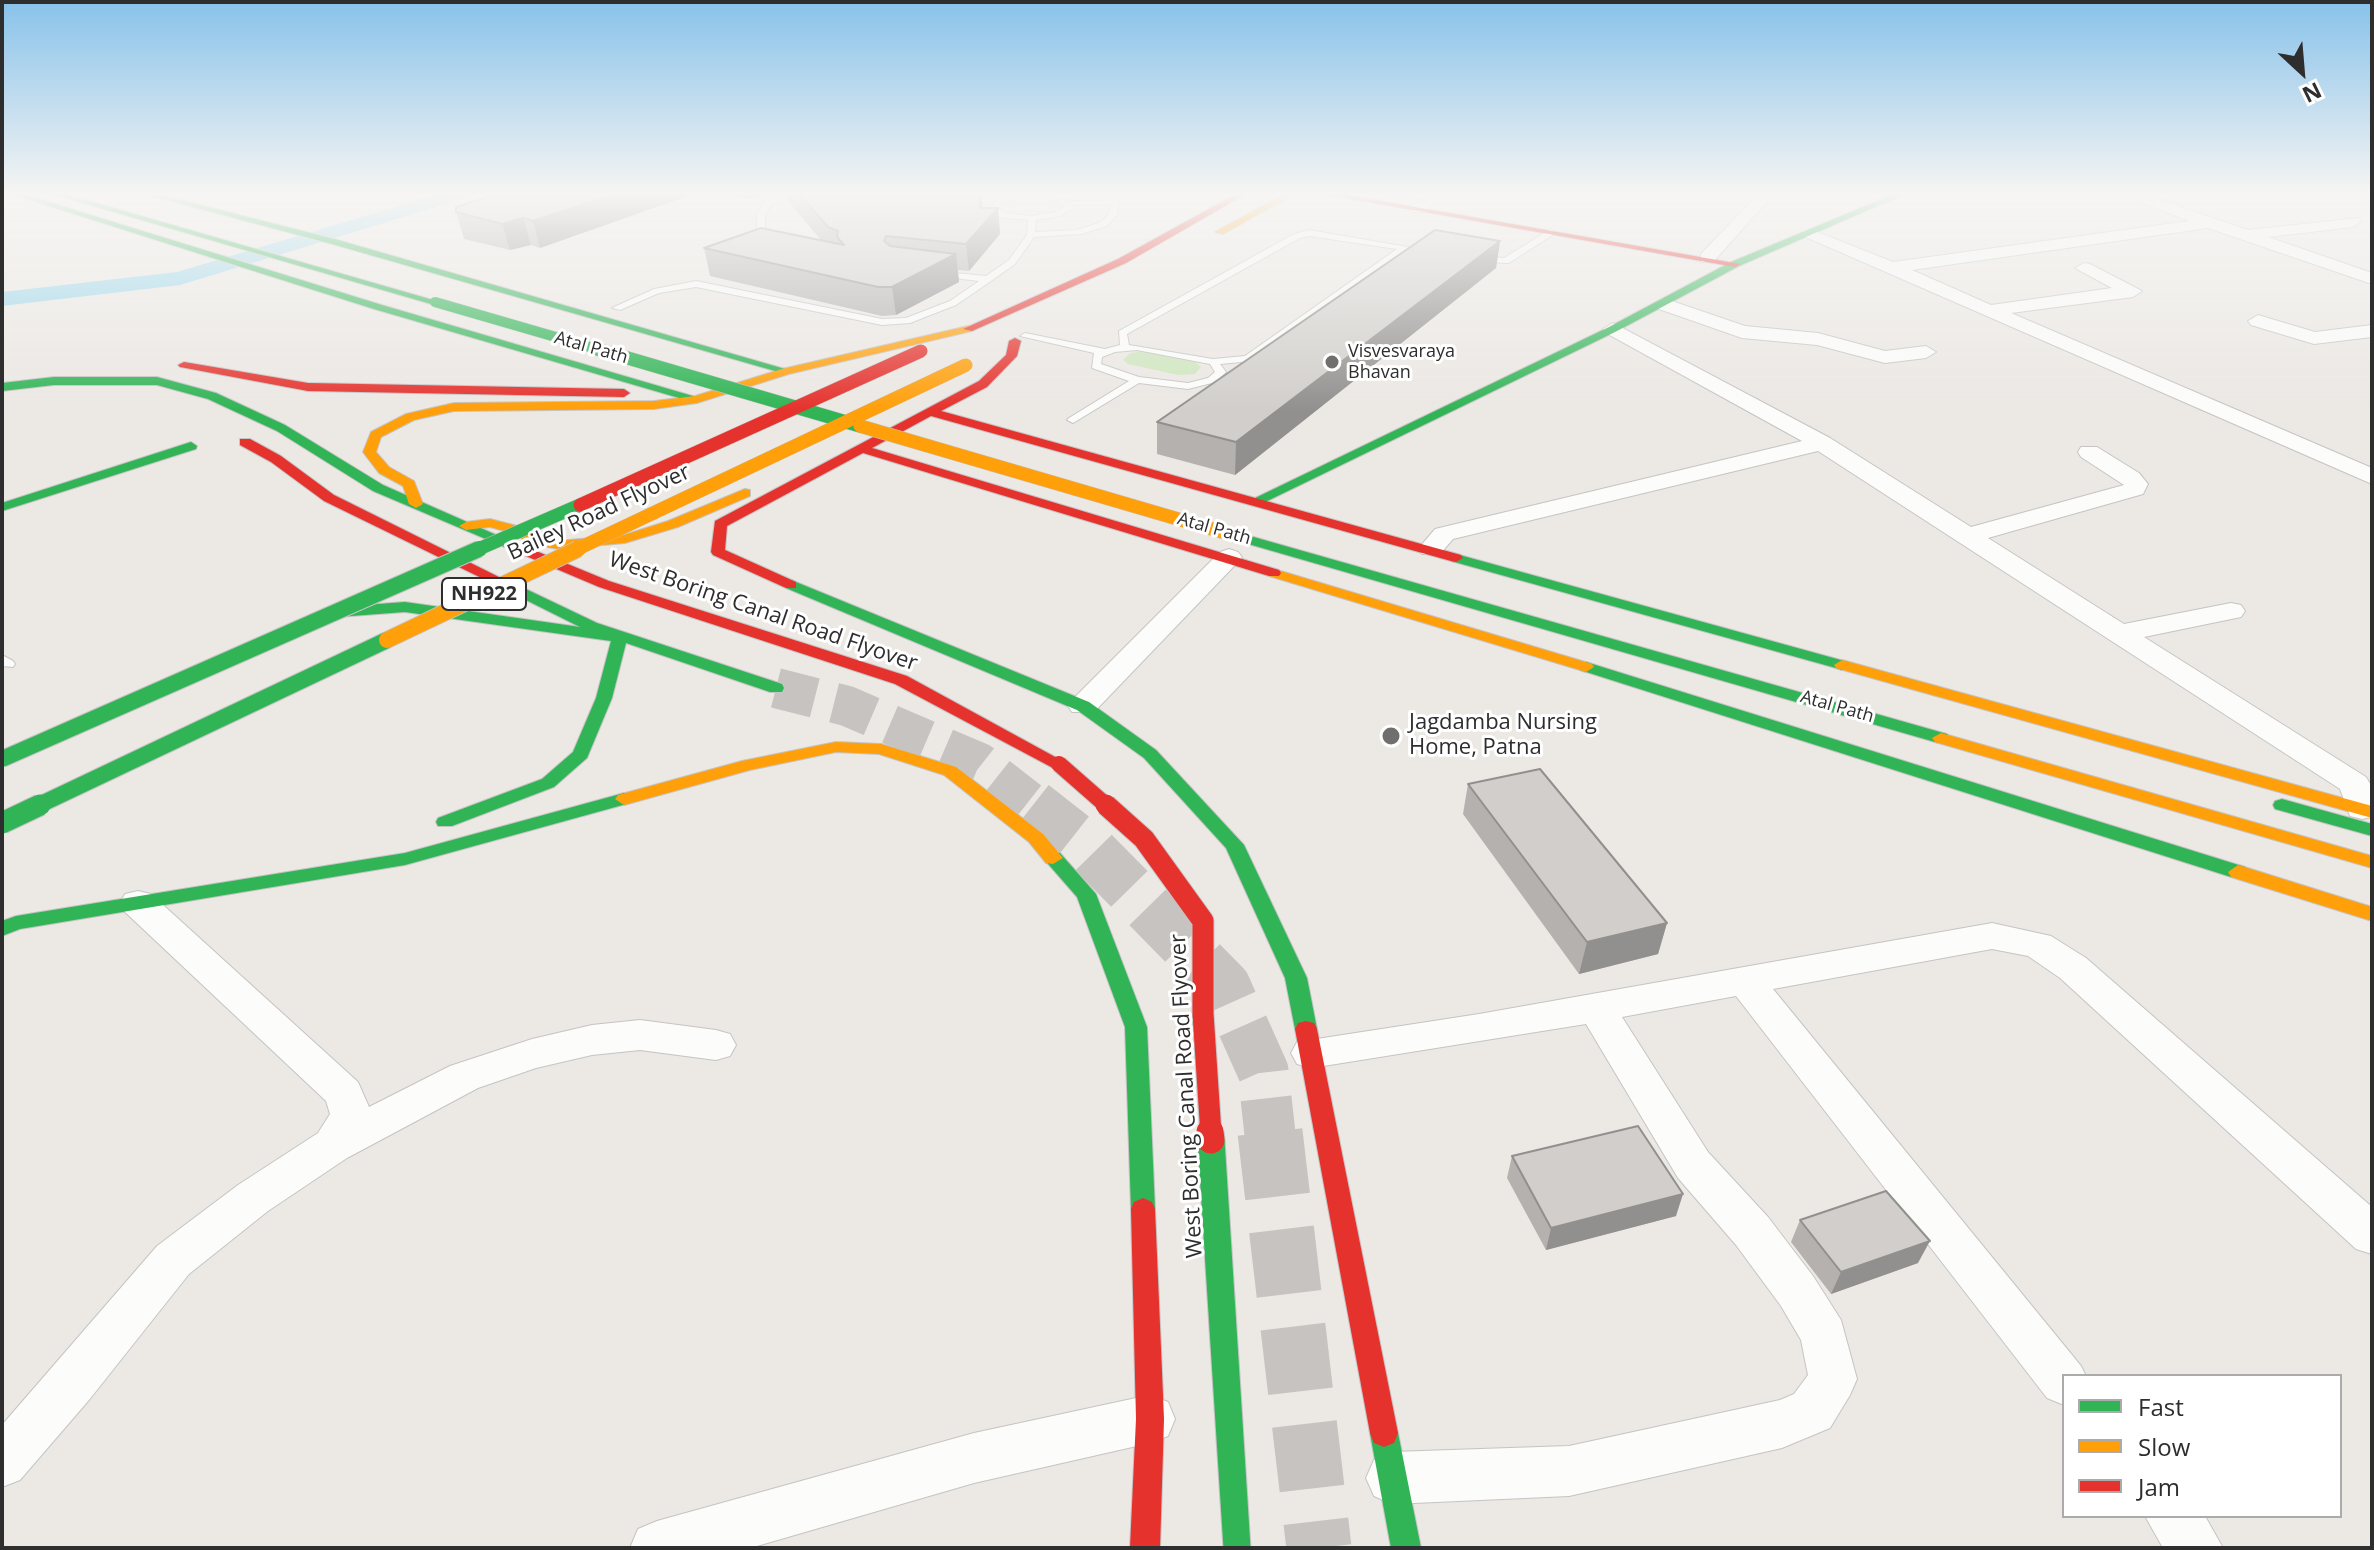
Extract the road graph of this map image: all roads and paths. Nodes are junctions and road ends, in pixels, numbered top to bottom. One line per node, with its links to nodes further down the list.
1 (251, 266): 36 (main road)
2 (311, 266): 54 (main road, Atal Path, bridge)
3 (366, 266): 63 (main road, Atal Path, bridge)
4 (420, 266): 31 (main road)
5 (1006, 266): 16 (lane)
6 (1110, 266): 25 (main road, NH922)
7 (1242, 266): 27 (lane)
8 (1378, 266): 30 (lane)
9 (1731, 266): 18 (main road)
10 (1887, 266): 13 (street)
11 (1903, 266): 13 (street)
12 (2335, 266): 17 (street)
13 (1891, 268): 20 (street)
14 (2084, 268): 20 (street)
15 (920, 271): 16 (lane)
16 (988, 279): 19 (lane)
17 (2372, 279)
18 (1663, 304): 23 (main road); 29 (street)
19 (617, 308)
20 (1990, 311): 48 (street)
21 (1053, 321): 26 (main road, NH922)
22 (2258, 321): 24 (street)
23 (1613, 329): 43 (street); 49 (main road)
24 (2372, 331)
25 (960, 333): 31 (main road); 62 (main road, Bailey Road Flyover / NH922, bridge)
26 (1013, 342): 28 (lane); 39 (main road); 52 (main road); 64 (main road, Bailey Road Flyover / NH922, bridge)
27 (1125, 347): 28 (lane); 30 (lane)
28 (1105, 352): 33 (lane)
29 (1926, 352)
30 (1213, 362): 33 (lane)
31 (786, 371): 36 (main road)
32 (2, 374): 37 (main road)
33 (1137, 380): 40 (lane)
34 (2, 387): 50 (main road, West Boring Canal Road Flyover)
35 (2, 399): 38 (main road)
36 (697, 399): 37 (main road)
37 (674, 403): 50 (main road)
38 (187, 410)
39 (933, 413): 42 (main road); 45 (main road)
40 (1073, 420)
41 (225, 431): 58 (main road)
42 (999, 432): 47 (main road); 49 (main road)
43 (1822, 443): 53 (street); 55 (street)
44 (191, 446): 51 (main road)
45 (862, 449): 47 (main road); 60 (main road)
46 (2089, 452): 53 (street)
47 (942, 470): 54 (main road)
48 (2372, 477)
49 (1256, 501): 55 (main road)
50 (416, 504): 52 (main road, West Boring Canal Road Flyover)
51 (2, 507)
52 (466, 526): 83 (main road, West Boring Canal Road Flyover, bridge)
53 (1967, 536): 57 (street)
54 (1233, 546): 60 (street); 66 (main road, Atal Path); 68 (main road)
55 (1431, 549): 63 (main road)
56 (2231, 611): 57 (street)
57 (2120, 633): 63 (street)
58 (620, 637): 59 (main road); 61 (main road); 65 (main road)
59 (776, 688)
60 (1083, 706): 73 (main road)
61 (2, 743)
62 (2, 759)
63 (2369, 817)
64 (2, 823)
65 (421, 828)
66 (2372, 862)
67 (138, 903): 69 (main road); 74 (street); 77 (main road)
68 (2372, 914)
69 (2, 929)
70 (1745, 981): 71 (street); 75 (street); 76 (street)
71 (1596, 1007): 73 (street); 79 (street)
72 (716, 1045): 74 (street)
73 (1311, 1053): 79 (main road)
74 (333, 1145): 78 (street)
75 (2372, 1235)
76 (2062, 1379)
77 (1150, 1419): 81 (street); 82 (main road)
78 (2, 1462)
79 (1392, 1478): 84 (main road)
80 (2173, 1518): 85 (street)
81 (657, 1548)
82 (1145, 1548)
83 (1237, 1548)
84 (1406, 1548)
85 (2196, 1548)

